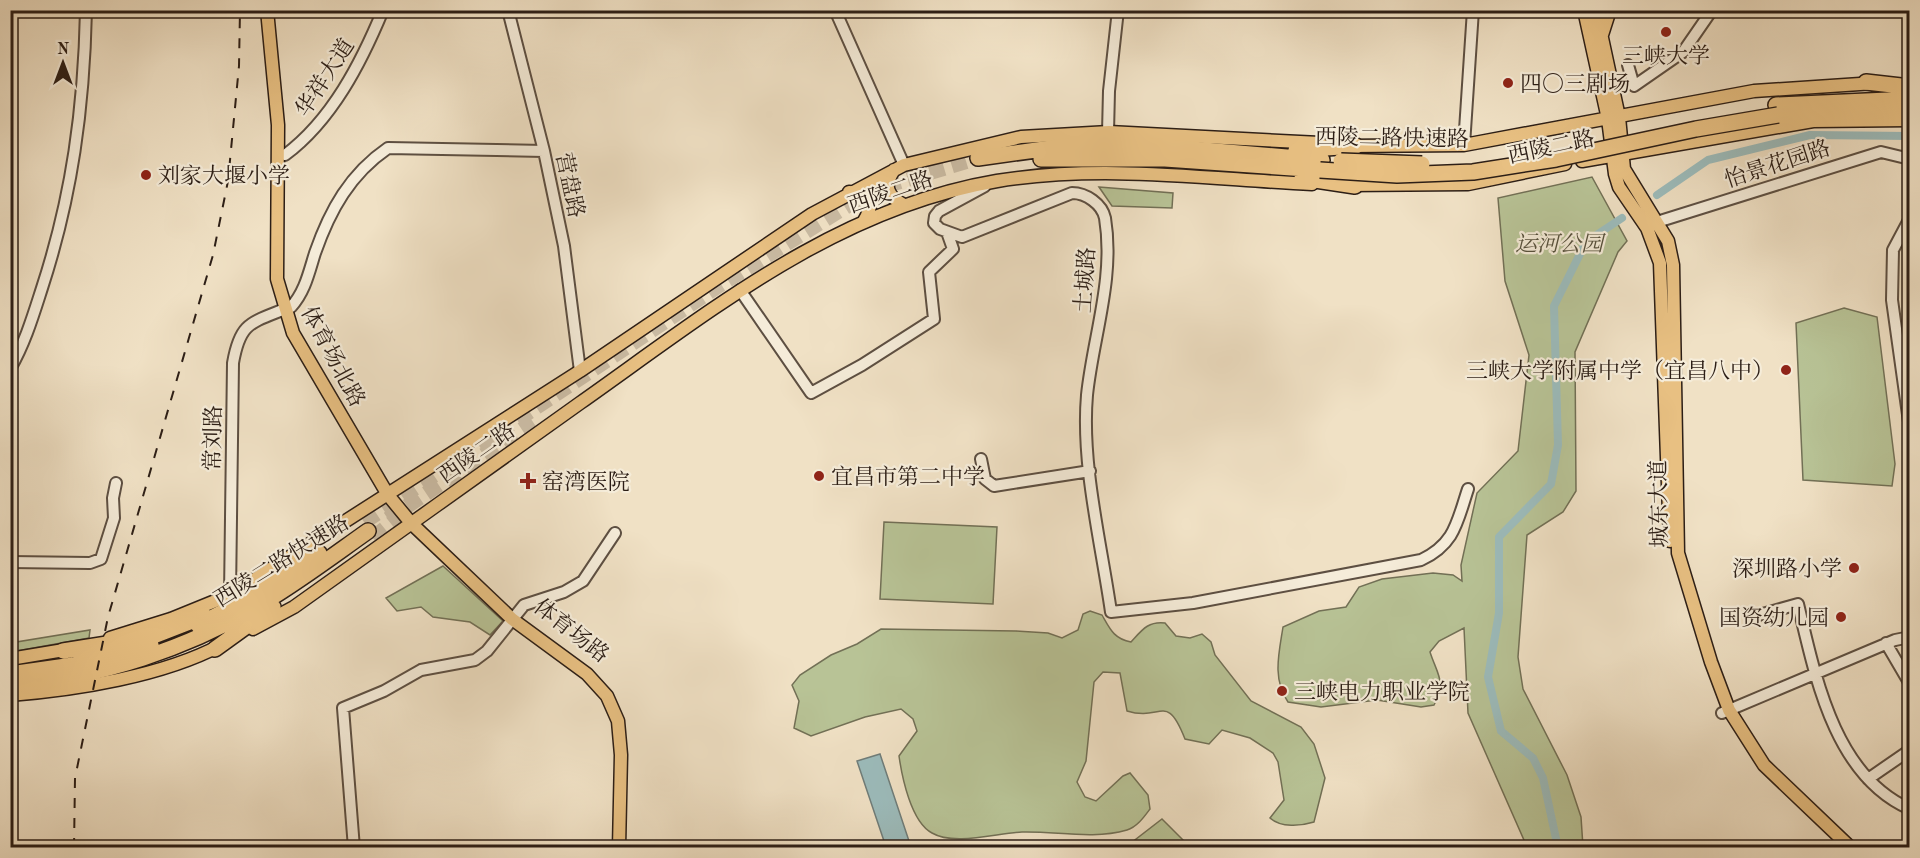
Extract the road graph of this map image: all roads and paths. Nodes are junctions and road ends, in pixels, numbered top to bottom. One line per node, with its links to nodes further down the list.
1 (86, 10): 43 (street)
2 (267, 10): 42 (main road, 体育场北路)
3 (275, 10): 28 (main road, 体育场北路)
4 (383, 10): 28 (street, 华祥大道)
5 (508, 10): 25 (street, 营盘路)
6 (836, 10): 32 (street)
7 (1118, 10): 22 (street)
8 (1473, 10): 23 (street)
9 (1584, 10): 20 (main road)
10 (1596, 10): 13 (main road)
11 (1610, 10): 13 (main road)
12 (1712, 10): 14 (street)
13 (1602, 36): 20 (main road)
14 (1628, 65)
15 (1866, 82): 16 (highway); 20 (main road, 西陵二路)
16 (1910, 86)
17 (1910, 99): 18 (highway, 西陵二路快速路)
18 (1777, 110): 19 (highway, 西陵二路快速路); 31 (highway, 西陵二路快速路, bridge)
19 (1910, 110)
20 (1613, 118): 23 (main road, 西陵二路); 27 (main road, 城东大道)
21 (1910, 120): 27 (main road, 西陵二路)
22 (1108, 132): 24 (main road, 西陵二路); 32 (main road, 西陵二路)
23 (1464, 145): 24 (main road, 西陵二路)
24 (1356, 146): 26 (highway)
25 (544, 151): 42 (street); 44 (street, 营盘路)
26 (1234, 152): 29 (highway, 西陵二路快速路); 31 (highway, 西陵二路快速路)
27 (1616, 154): 34 (main road, 西陵二路); 39 (main road, 城东大道); 70 (main road, 城东大道)
28 (285, 155): 42 (main road, 体育场北路)
29 (1165, 159): 31 (highway, 西陵二路快速路); 34 (highway)
30 (1910, 159): 39 (street, 怡景花园路)
31 (1321, 165)
32 (899, 167): 35 (main road, 西陵二路); 36 (main road)
33 (994, 182): 34 (main road, 西陵二路); 36 (main road, 西陵二路); 40 (street)
34 (1355, 186)
35 (849, 192): 38 (main road); 44 (main road, 西陵二路)
36 (904, 205): 38 (main road, 西陵二路)
37 (1910, 218): 45 (street)
38 (864, 221): 41 (main road, 西陵二路)
39 (1657, 222): 70 (main road, 城东大道)
40 (947, 232): 41 (street); 47 (street, 土城路)
41 (740, 290): 51 (main road, 西陵二路)
42 (288, 308): 50 (main road, 体育场北路); 55 (street, 常刘路)
43 (10, 369)
44 (580, 371): 50 (main road, 西陵二路)
45 (1910, 429)
46 (981, 459): 47 (street)
47 (1090, 471): 49 (street, 土城路)
48 (116, 483): 54 (street)
49 (1468, 489)
50 (391, 493): 51 (main road, 体育场路); 55 (main road, 西陵二路)
51 (414, 521): 58 (main road, 体育场路); 61 (main road, 西陵二路)
52 (369, 530): 56 (highway, 西陵二路快速路); 61 (highway); 63 (highway, 西陵二路快速路)
53 (615, 533): 58 (street)
54 (10, 562)
55 (230, 595): 62 (main road, 西陵二路)
56 (252, 597): 62 (highway); 63 (highway, 西陵二路快速路)
57 (1759, 615): 66 (street)
58 (514, 616): 76 (street); 77 (main road, 体育场路); 78 (main road, 体育场路)
59 (1910, 637): 60 (street)
60 (1886, 644): 66 (street); 67 (street)
61 (215, 649): 69 (main road, 西陵二路)
62 (63, 651): 64 (main road, 西陵二路)
63 (134, 656): 65 (highway, 西陵二路快速路); 68 (highway, 西陵二路快速路)
64 (10, 659)
65 (10, 674)
66 (1815, 674): 70 (street); 74 (street)
67 (1910, 684)
68 (10, 685)
69 (10, 695)
70 (1726, 711): 79 (main road, 城东大道); 80 (main road, 城东大道)
71 (1910, 750): 72 (street)
72 (1899, 757): 73 (street); 74 (street)
73 (1910, 764)
74 (1868, 779): 75 (street)
75 (1910, 809)
76 (354, 848)
77 (619, 848)
78 (625, 848)
79 (1841, 848)
80 (1851, 848)

